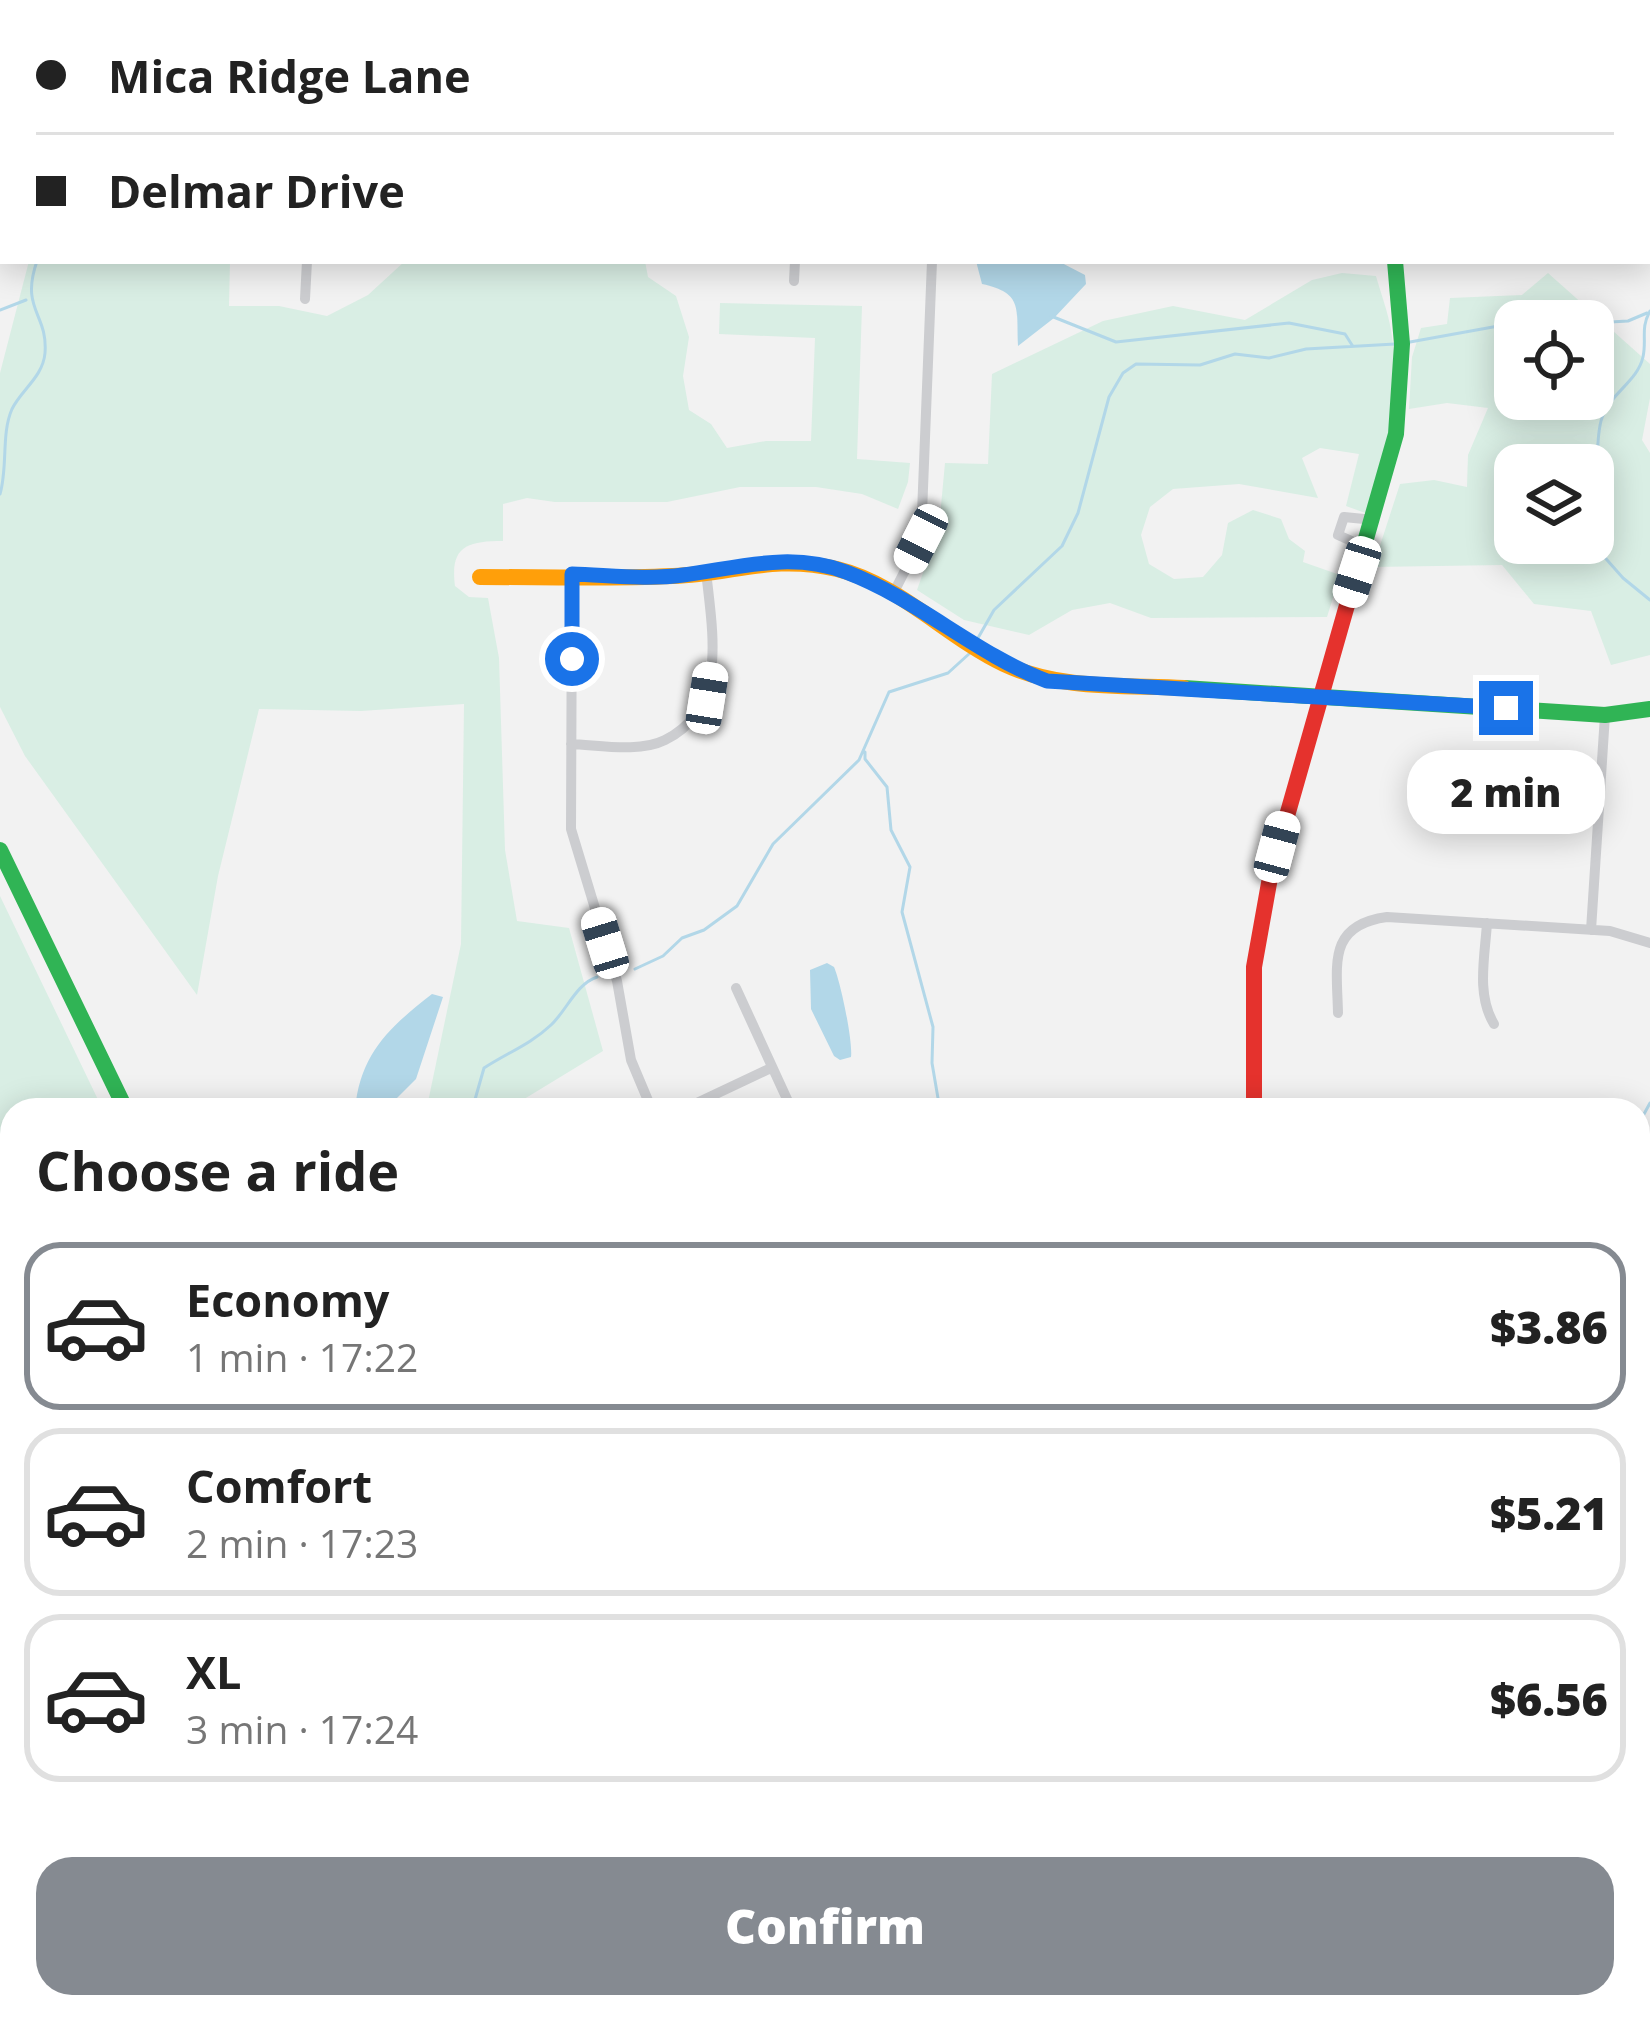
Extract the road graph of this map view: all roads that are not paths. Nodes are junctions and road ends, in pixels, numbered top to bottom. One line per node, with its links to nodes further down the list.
1 (307, 264): 6 (street)
2 (795, 264): 5 (street)
3 (932, 264): 12 (street)
4 (1395, 264): 7 (main road)
5 (794, 281)
6 (305, 299)
7 (1374, 520): 8 (main road); 8 (street)
8 (1365, 548): 13 (main road)
9 (706, 571): 10 (main road); 12 (main road); 16 (street)
10 (572, 574): 11 (main road); 16 (street)
11 (480, 577)
12 (893, 594): 13 (main road)
13 (1320, 694): 15 (main road); 29 (main road)
14 (1650, 709): 15 (main road)
15 (1605, 715): 19 (street)
16 (572, 744): 26 (street)
17 (0, 850): 25 (main road)
18 (1487, 923): 19 (street); 22 (street); 23 (street)
19 (1591, 930): 20 (street)
20 (1650, 943)
21 (736, 988): 24 (street)
22 (1338, 1013)
23 (1494, 1024)
24 (770, 1068): 27 (street); 28 (street)
25 (120, 1098)
26 (647, 1098)
27 (707, 1098)
28 (786, 1098)
29 (1254, 1098)

